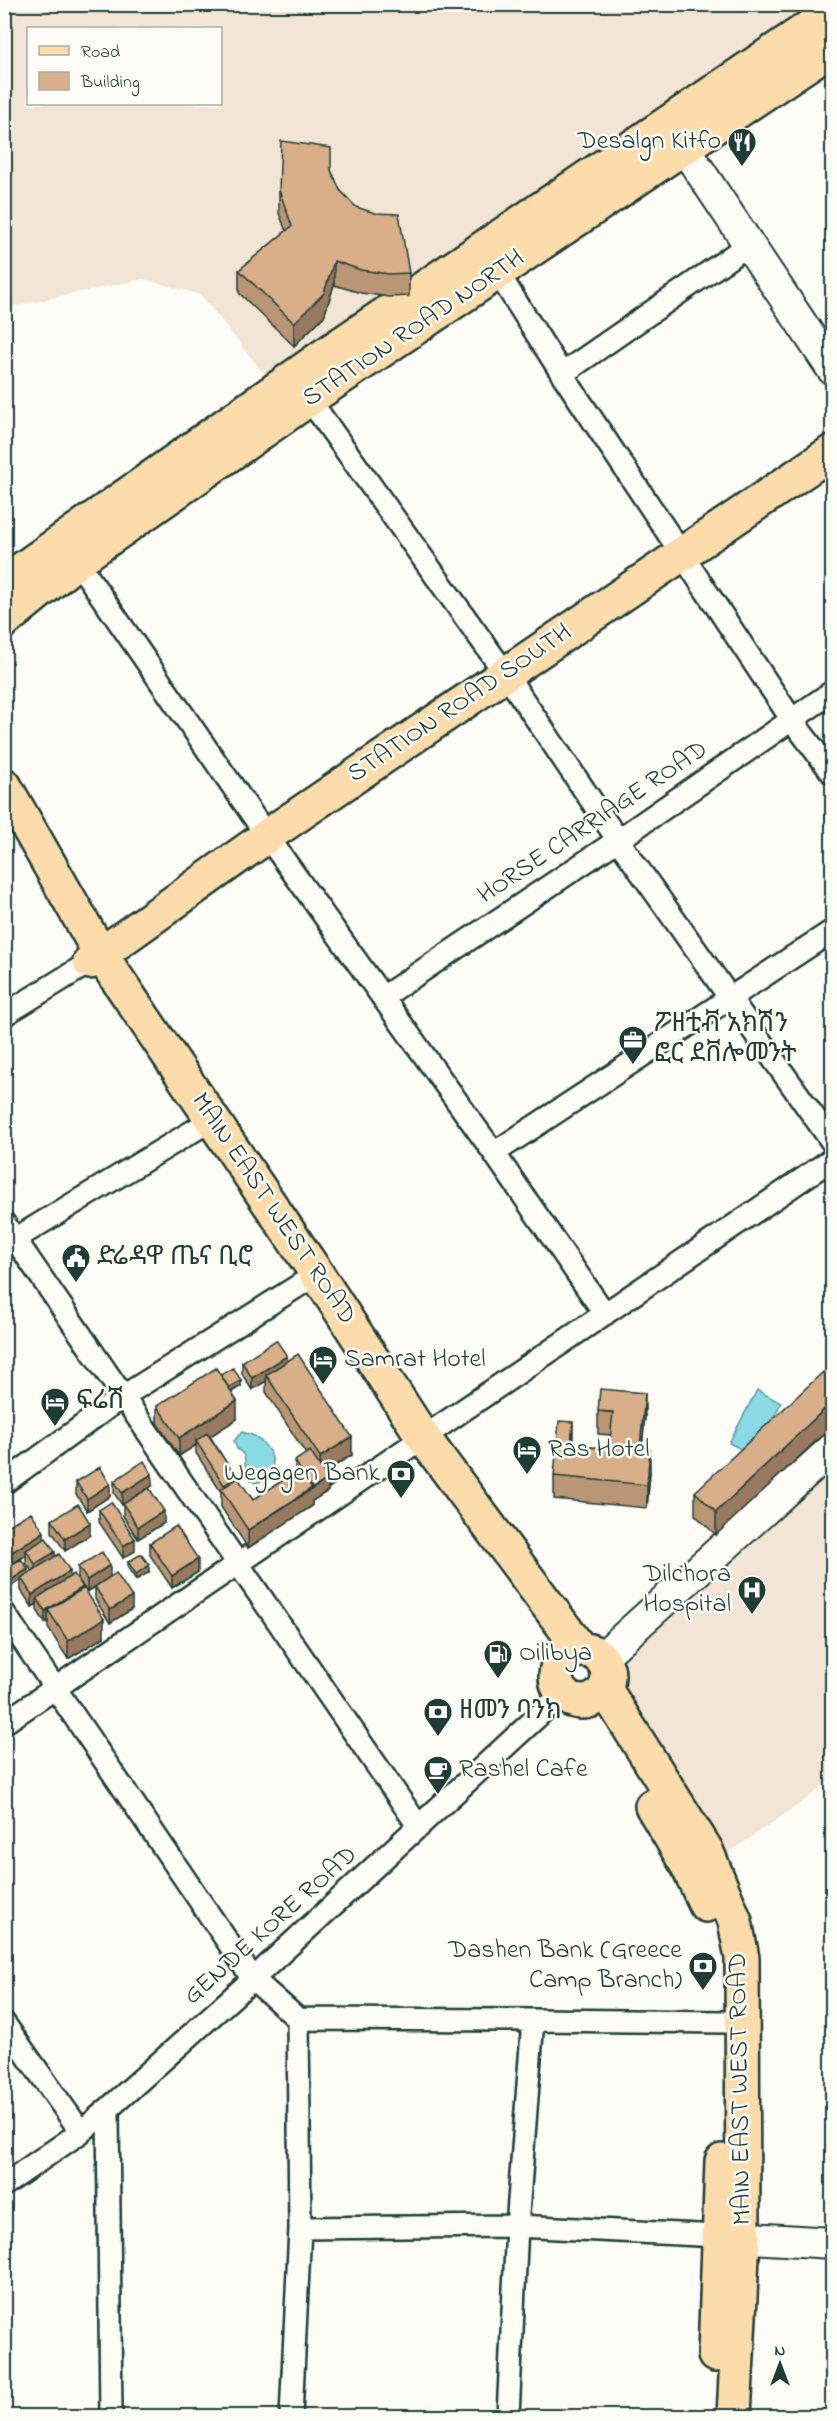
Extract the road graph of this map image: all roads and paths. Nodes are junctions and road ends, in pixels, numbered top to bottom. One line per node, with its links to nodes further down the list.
1 (832, 12): 5 (main road, STATION ROAD NORTH)
2 (832, 48): 3 (main road, STATION ROAD NORTH)
3 (683, 146): 4 (main road); 5 (main road, STATION ROAD NORTH)
4 (748, 246): 6 (main road); 7 (street)
5 (491, 261): 7 (street); 8 (main road, STATION ROAD NORTH); 10 (main road, STATION ROAD NORTH)
6 (832, 369)
7 (562, 374): 11 (street)
8 (309, 399): 10 (main road, STATION ROAD NORTH); 14 (street)
9 (832, 452): 11 (main road, STATION ROAD SOUTH)
10 (70, 551): 12 (main road, STATION ROAD NORTH); 13 (main road, STATION ROAD NORTH); 20 (street)
11 (682, 552): 14 (main road, STATION ROAD SOUTH); 16 (street)
12 (4, 582)
13 (4, 621)
14 (505, 673): 20 (main road, STATION ROAD SOUTH); 21 (street)
15 (832, 692): 16 (street, HORSE CARRIAGE ROAD)
16 (792, 720): 17 (street); 21 (street, HORSE CARRIAGE ROAD)
17 (832, 772)
18 (4, 785): 23 (main road, MAIN EAST WEST ROAD)
19 (4, 830): 23 (main road, MAIN EAST WEST ROAD)
20 (267, 836): 23 (main road, STATION ROAD SOUTH); 24 (street)
21 (618, 840): 24 (street, HORSE CARRIAGE ROAD); 25 (street)
22 (832, 931): 25 (street)
23 (96, 958): 26 (street); 27 (main road, MAIN EAST WEST ROAD); 32 (main road, MAIN EAST WEST ROAD)
24 (383, 998): 29 (street)
25 (730, 999): 28 (street); 29 (street)
26 (4, 1015)
27 (203, 1125): 31 (street); 32 (main road, MAIN EAST WEST ROAD)
28 (832, 1142)
29 (494, 1153): 33 (street)
30 (832, 1159): 33 (street)
31 (8, 1235): 34 (street)
32 (312, 1278): 34 (street); 35 (main road, MAIN EAST WEST ROAD)
33 (605, 1314): 35 (street)
34 (122, 1397): 37 (street); 38 (street)
35 (418, 1441): 38 (street); 40 (main road, MAIN EAST WEST ROAD)
36 (832, 1449): 40 (main road)
37 (4, 1483)
38 (238, 1564): 41 (street); 43 (street)
39 (4, 1613): 41 (street)
40 (584, 1675): 43 (street, GENDE KORE ROAD); 47 (main road, MAIN EAST WEST ROAD)
41 (56, 1688): 42 (street); 44 (street)
42 (4, 1723)
43 (419, 1827): 44 (street, GENDE KORE ROAD)
44 (253, 1979): 45 (street); 49 (street, GENDE KORE ROAD)
45 (298, 2019): 46 (street); 53 (street)
46 (533, 2020): 47 (street); 52 (street)
47 (735, 2020): 54 (main road, MAIN EAST WEST ROAD)
48 (4, 2023): 50 (street)
49 (108, 2109): 50 (street, GENDE KORE ROAD); 56 (street)
50 (81, 2132): 51 (street, GENDE KORE ROAD)
51 (4, 2185)
52 (517, 2226): 53 (street); 54 (street); 58 (street)
53 (300, 2229): 57 (street)
54 (731, 2237): 55 (main road); 59 (main road, MAIN EAST WEST ROAD); 60 (main road, MAIN EAST WEST ROAD)
55 (832, 2243)
56 (111, 2416)
57 (291, 2416)
58 (508, 2416)
59 (713, 2416)
60 (734, 2416)

